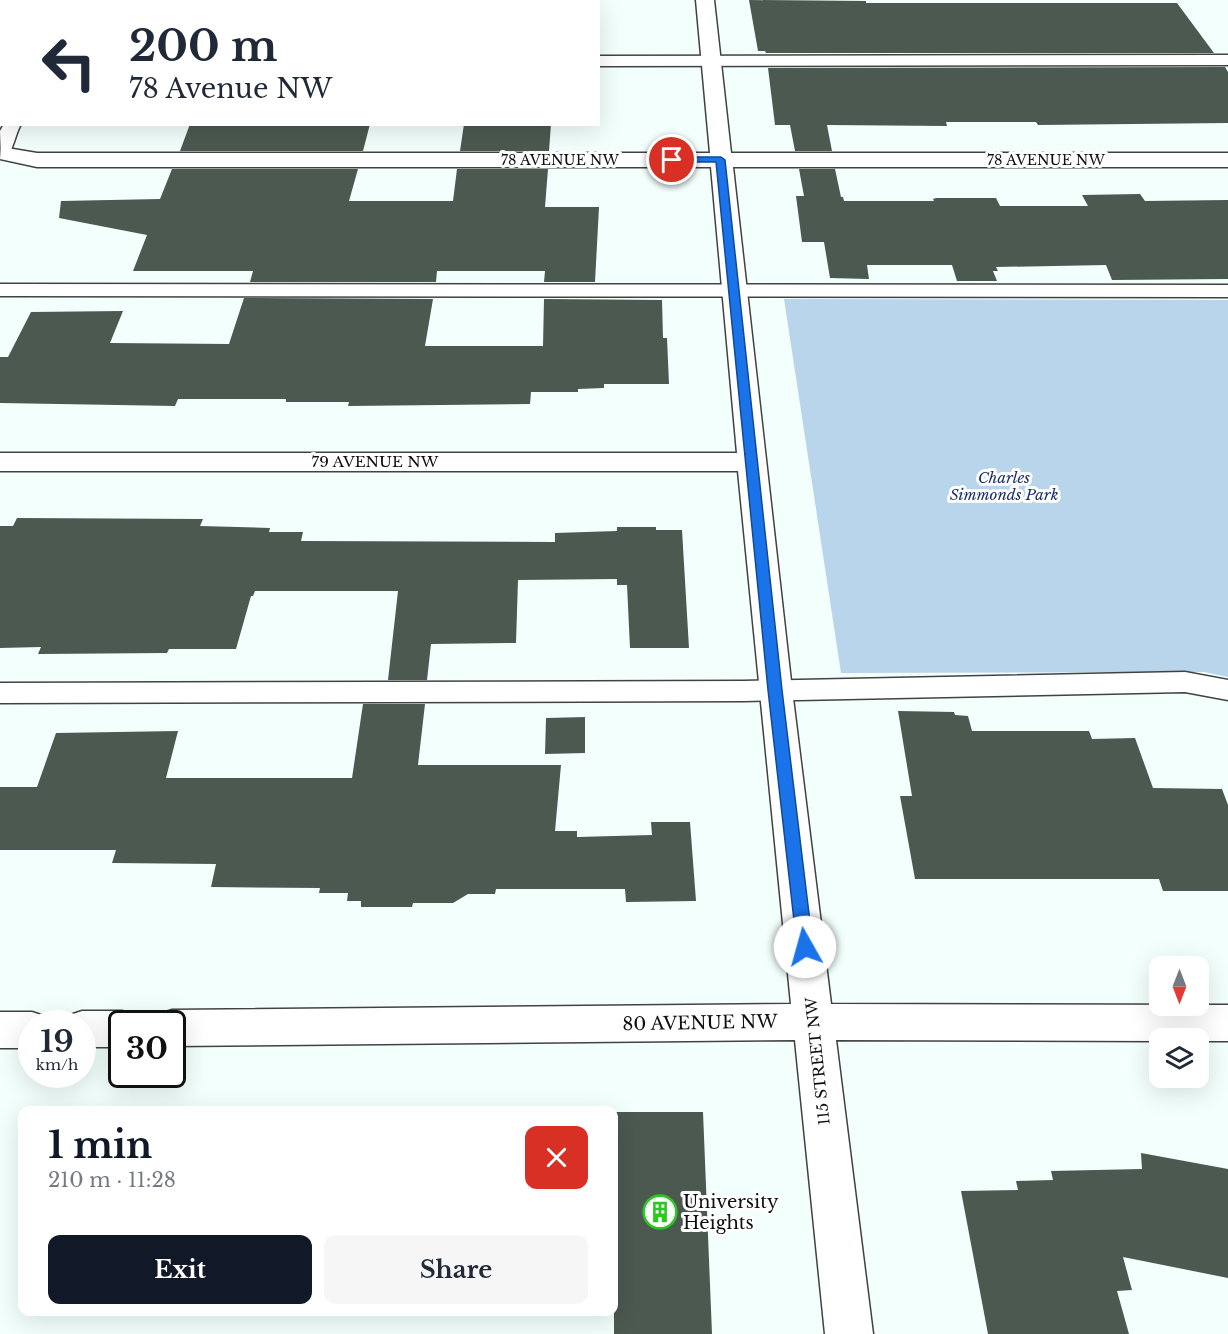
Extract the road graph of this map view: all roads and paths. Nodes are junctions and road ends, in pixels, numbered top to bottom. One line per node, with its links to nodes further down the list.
1 (705, 0): 4 (street, 115 STREET NW)
2 (1228, 60): 4 (lane)
3 (600, 61): 4 (lane)
4 (710, 61): 7 (street, 115 STREET NW)
5 (12, 126): 6 (lane)
6 (1, 153): 7 (street, 78 AVENUE NW)
7 (721, 160): 8 (street, 78 AVENUE NW); 11 (street, 115 STREET NW)
8 (1228, 160)
9 (0, 290): 11 (lane)
10 (1228, 291): 11 (lane)
11 (736, 292): 13 (street, 115 STREET NW)
12 (0, 462): 13 (street, 79 AVENUE NW)
13 (751, 462): 14 (street, 115 STREET NW)
14 (775, 690): 15 (lane); 16 (lane); 17 (street, 115 STREET NW)
15 (1228, 690)
16 (0, 693)
17 (814, 1022): 18 (street, 80 AVENUE NW); 19 (street, 80 AVENUE NW); 22 (street, 115 STREET NW)
18 (1228, 1023)
19 (186, 1028)
20 (0, 1030): 21 (street)
21 (18, 1030)
22 (849, 1334)

